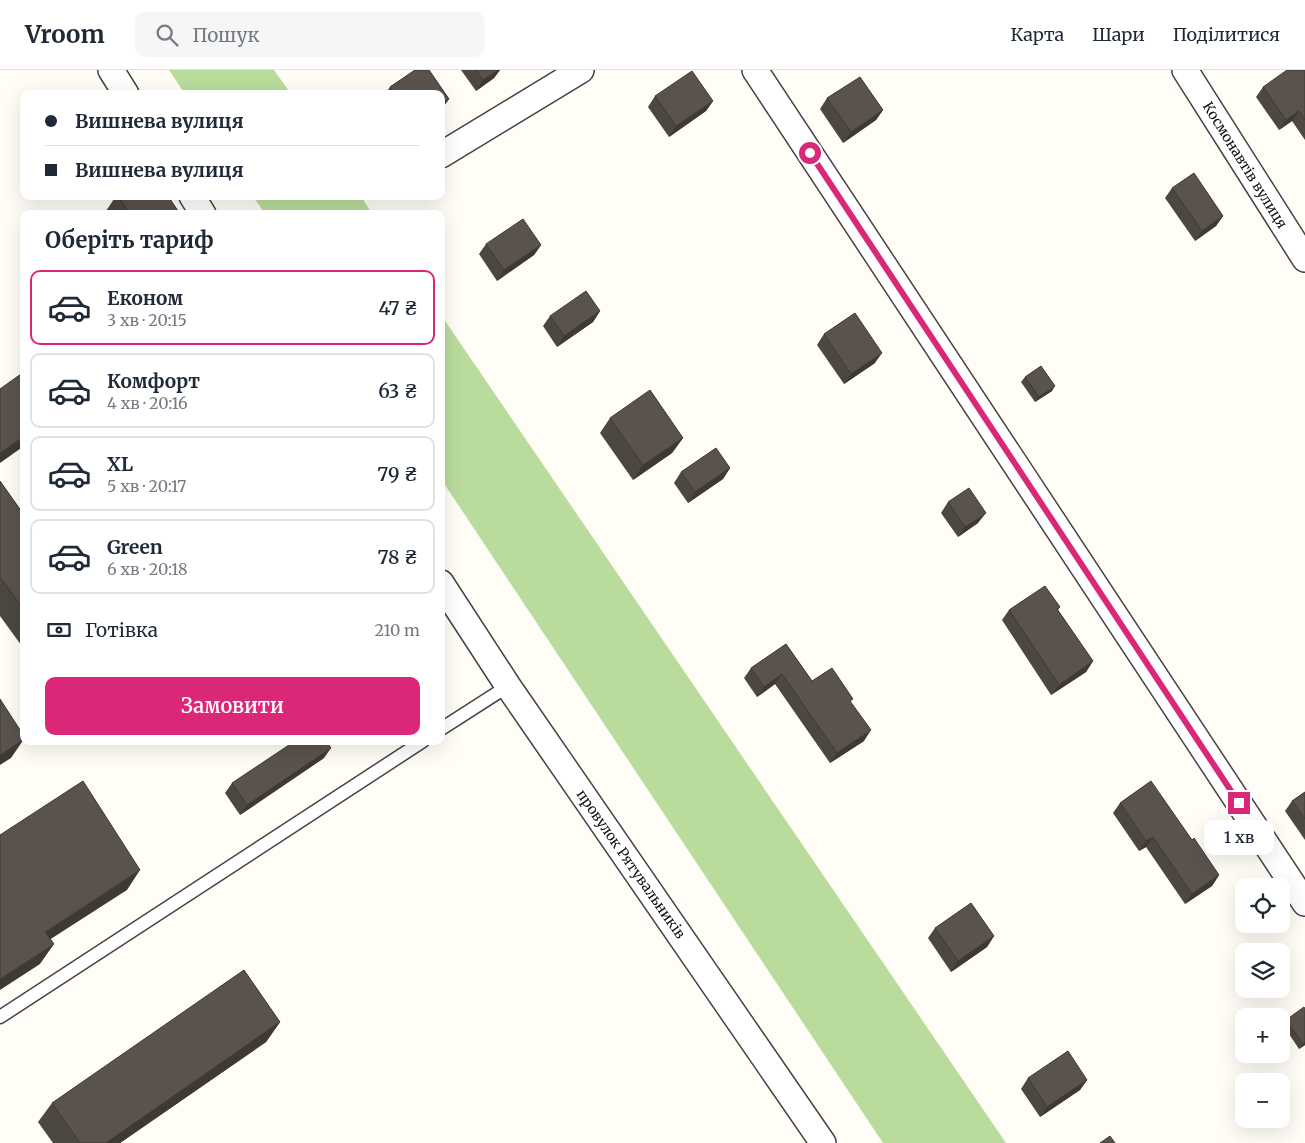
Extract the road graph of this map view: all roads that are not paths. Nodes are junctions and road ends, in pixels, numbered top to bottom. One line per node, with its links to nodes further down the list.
1 (111, 70): 5 (street)
2 (581, 70): 6 (street)
3 (755, 70): 12 (street)
4 (1186, 70): 7 (street, Космонавтів вулиця)
5 (124, 90)
6 (445, 153)
7 (1305, 259)
8 (445, 589): 9 (street, провулок Рятувальників)
9 (508, 686): 10 (lane); 14 (street, провулок Рятувальників)
10 (445, 726)
11 (417, 745): 13 (lane)
12 (1305, 903)
13 (0, 1017)
14 (823, 1143)

